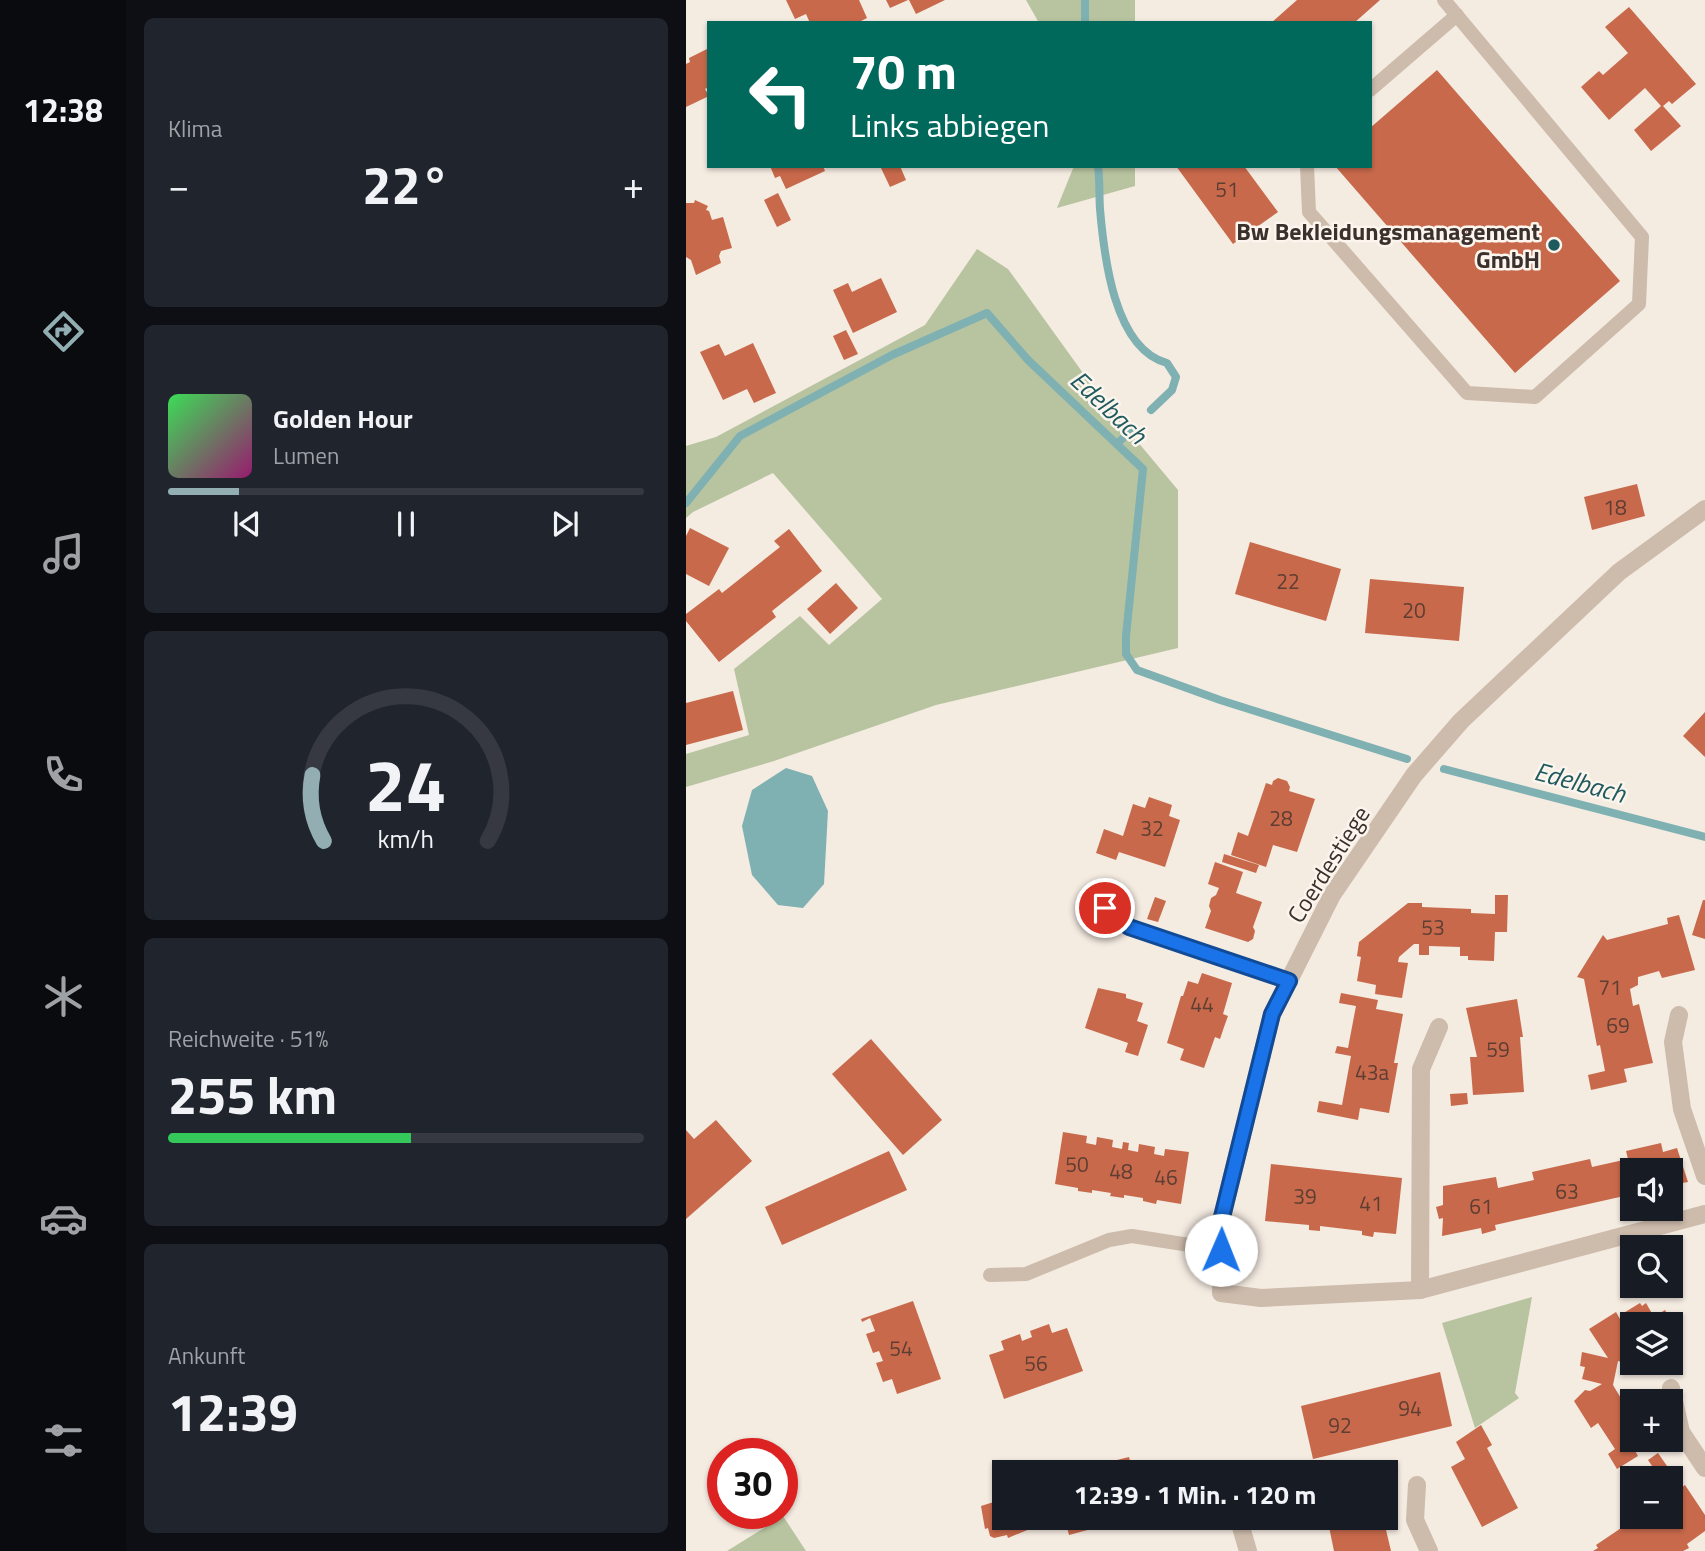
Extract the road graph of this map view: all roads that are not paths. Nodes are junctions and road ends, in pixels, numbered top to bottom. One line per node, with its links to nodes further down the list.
1 (1444, 0): 2 (lane)
2 (1457, 15): 3 (lane); 4 (lane)
3 (1372, 88)
4 (1307, 168)
5 (1705, 509): 7 (street, Coerdestiege)
6 (1105, 908): 7 (lane)
7 (1289, 981): 12 (street, Coerdestiege)
8 (1679, 1015): 10 (street)
9 (1439, 1027): 14 (street)
10 (1705, 1177)
11 (1705, 1214): 14 (street, Coerdestiege)
12 (1221, 1250): 13 (lane); 14 (street, Coerdestiege)
13 (990, 1275)
14 (1420, 1290)
15 (1671, 1388): 16 (street)
16 (1705, 1468)
17 (1417, 1485): 20 (street)
18 (1242, 1530): 19 (street)
19 (1248, 1551)
20 (1429, 1551)

